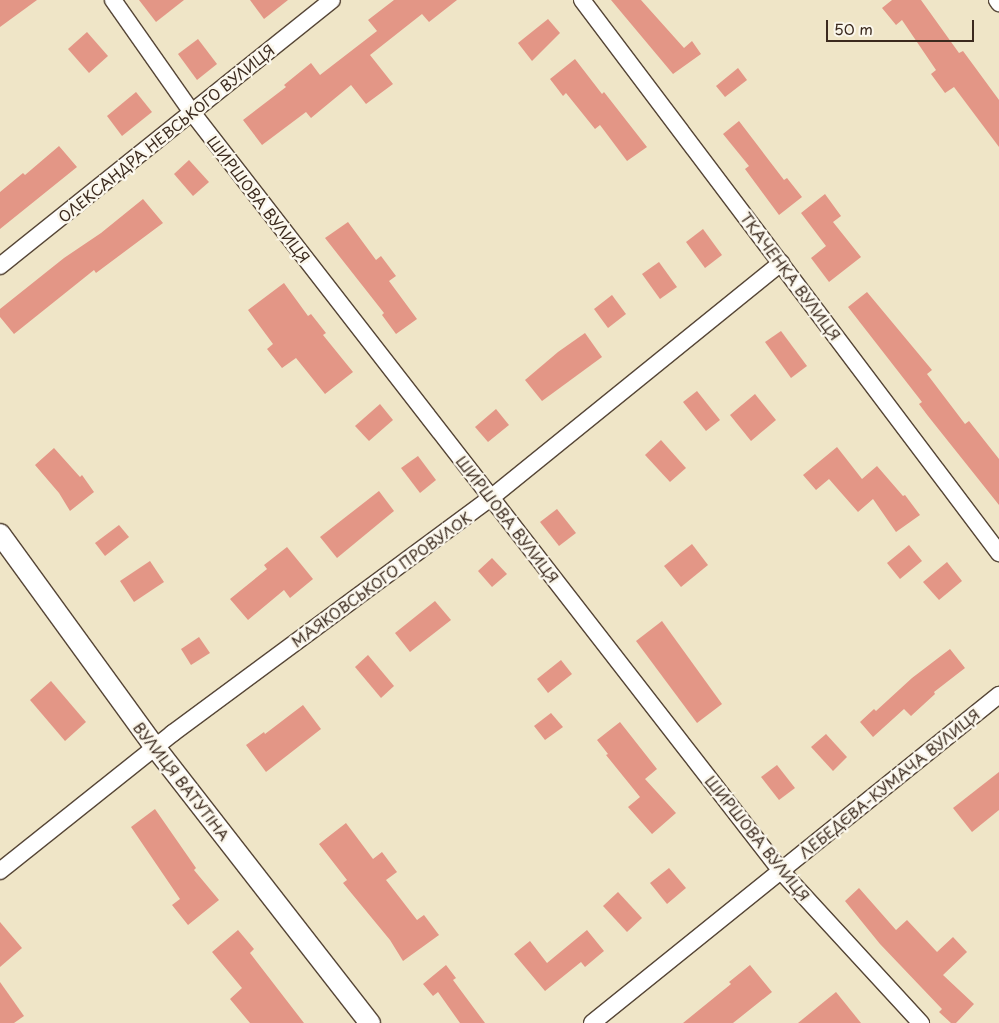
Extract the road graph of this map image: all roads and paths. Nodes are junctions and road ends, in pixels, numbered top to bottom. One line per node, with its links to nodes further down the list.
1 (113, 0): 6 (street, ШИРШОВА ВУЛИЦЯ)
2 (332, 0): 6 (street, ОЛЕКСАНДРА НЕВСЬКОГО ВУЛИЦЯ)
3 (582, 0): 7 (street, ТКАЧЕНКА ВУЛИЦЯ)
4 (996, 0): 5 (street)
5 (999, 3)
6 (191, 111): 8 (street, ОЛЕКСАНДРА НЕВСЬКОГО ВУЛИЦЯ); 9 (street, ШИРШОВА ВУЛИЦЯ)
7 (781, 263): 9 (street, МАЯКОВСЬКОГО ПРОВУЛОК); 11 (street, ТКАЧЕНКА ВУЛИЦЯ)
8 (0, 266)
9 (492, 497): 13 (street, МАЯКОВСЬКОГО ПРОВУЛОК); 15 (street, ШИРШОВА ВУЛИЦЯ)
10 (0, 534): 13 (street, ВУЛИЦЯ ВАТУТІНА)
11 (999, 553)
12 (999, 694): 15 (street, ЛЕБЕДЄВА-КУМАЧА ВУЛИЦЯ)
13 (155, 748): 14 (street, МАЯКОВСЬКОГО ПРОВУЛОК); 16 (street, ВУЛИЦЯ ВАТУТІНА)
14 (0, 871)
15 (781, 871): 17 (street, ЛЕБЕДЄВА-КУМАЧА ВУЛИЦЯ); 18 (street, ШИРШОВА ВУЛИЦЯ)
16 (370, 1023)
17 (592, 1023)
18 (921, 1023)

